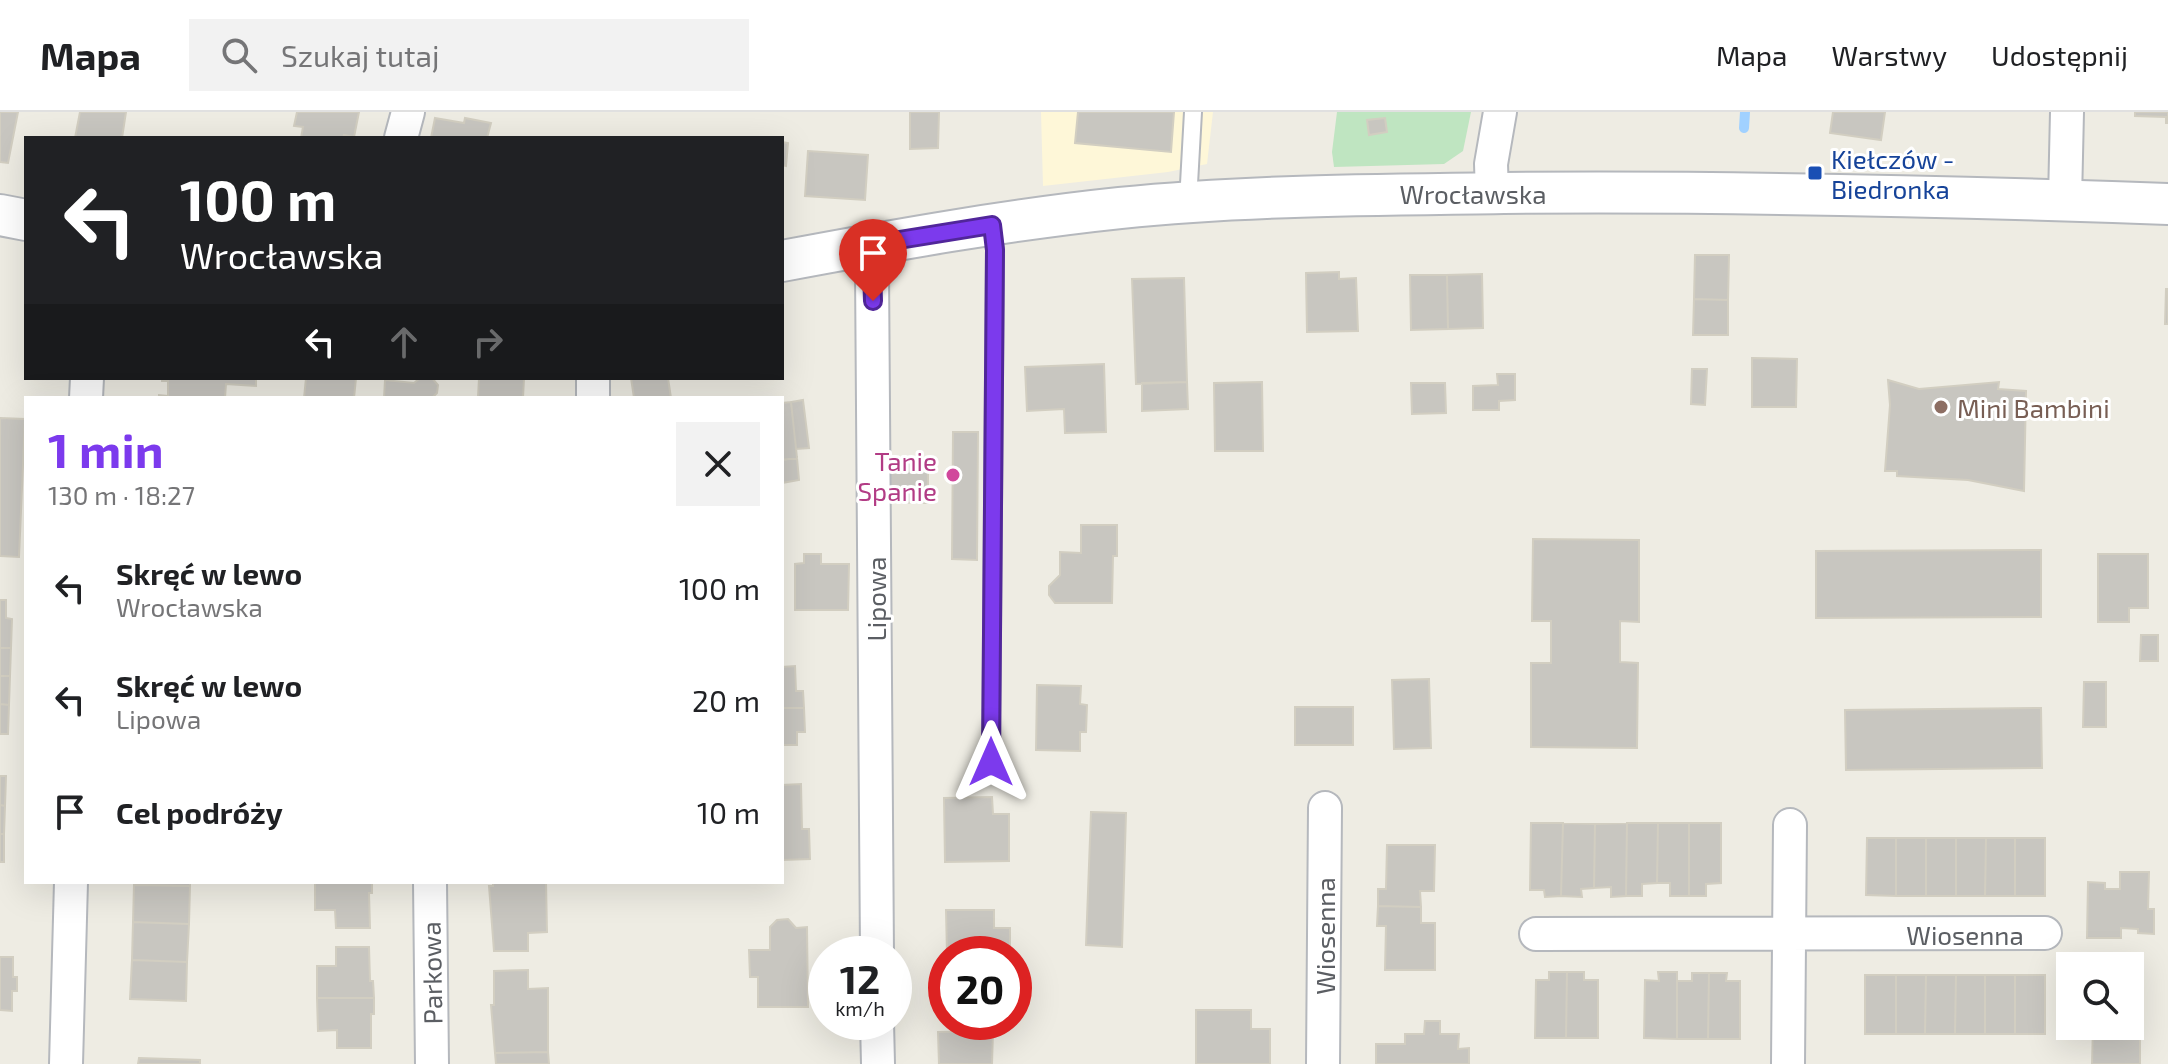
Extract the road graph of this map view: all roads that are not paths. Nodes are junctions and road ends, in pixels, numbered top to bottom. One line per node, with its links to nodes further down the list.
1 (408, 112): 5 (street)
2 (1193, 112): 8 (lane)
3 (1500, 112): 6 (street)
4 (2067, 112): 7 (street)
5 (402, 136)
6 (1492, 193): 7 (street, Wrocławska); 8 (street, Wrocławska)
7 (2065, 200): 9 (street, Wrocławska)
8 (1188, 203): 12 (street, Wrocławska)
9 (2168, 204)
10 (0, 215): 11 (street)
11 (24, 220)
12 (992, 225): 13 (street, Wrocławska); 15 (lane)
13 (868, 245): 14 (street, Wrocławska); 23 (street, Lipowa)
14 (784, 261)
15 (991, 762)
16 (1325, 808): 28 (street, Wiosenna)
17 (1790, 825): 22 (street)
18 (71, 884): 25 (street)
19 (430, 884): 26 (street, Parkowa)
20 (2045, 933): 22 (street, Wiosenna)
21 (1536, 934): 22 (street, Wiosenna)
22 (1789, 934): 29 (street)
23 (877, 936)
24 (877, 1040): 27 (street)
25 (66, 1064)
26 (432, 1064)
27 (878, 1064)
28 (1323, 1064)
29 (1788, 1064)

